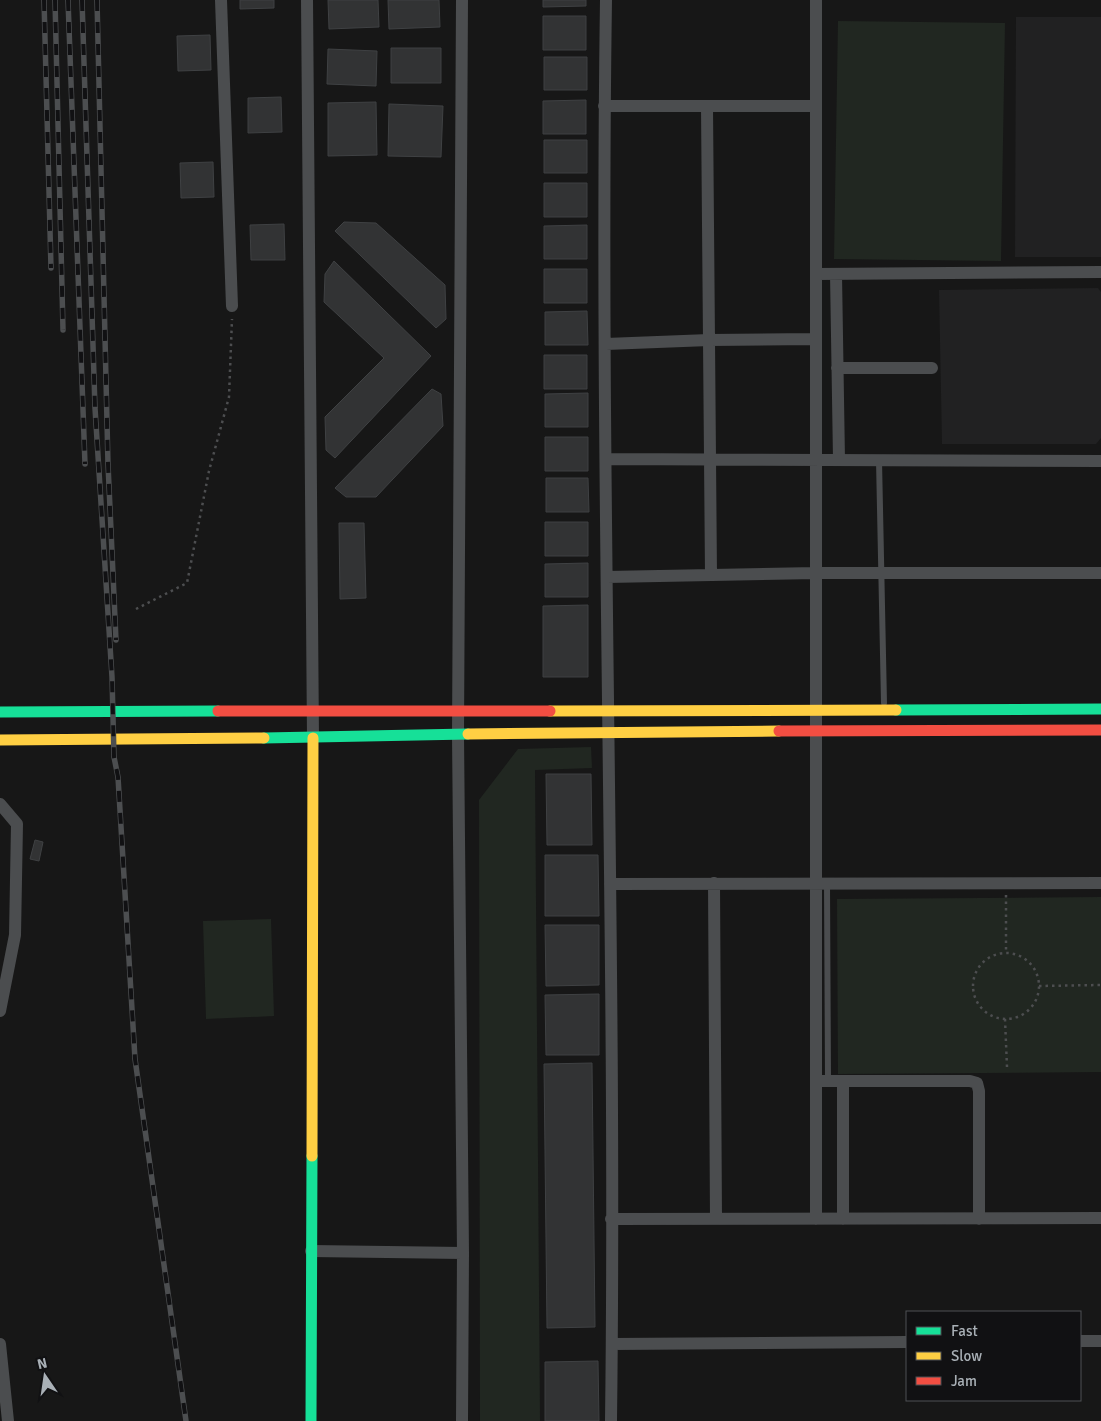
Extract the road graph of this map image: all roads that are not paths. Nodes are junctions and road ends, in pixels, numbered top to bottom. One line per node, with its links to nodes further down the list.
1 (221, 0): 12 (street)
2 (307, 0): 35 (street)
3 (462, 0): 33 (street)
4 (606, 0): 6 (street)
5 (816, 0): 7 (street)
6 (604, 106): 8 (street); 15 (street)
7 (816, 106): 8 (street); 10 (street)
8 (707, 107): 14 (street)
9 (1101, 272): 11 (street)
10 (816, 274): 11 (street); 13 (street)
11 (836, 274): 16 (street)
12 (232, 306)
13 (816, 339): 14 (street); 20 (street)
14 (709, 340): 15 (street); 19 (street)
15 (606, 344): 18 (street)
16 (837, 368): 17 (street); 21 (street)
17 (932, 368)
18 (606, 459): 19 (street); 28 (street)
19 (710, 459): 20 (street); 27 (street)
20 (816, 460): 21 (street); 24 (street)
21 (839, 460): 22 (street)
22 (879, 460): 23 (street); 25 (lane)
23 (1101, 461)
24 (816, 573): 25 (street); 27 (street); 32 (street)
25 (881, 573): 26 (street); 29 (lane)
26 (1101, 573)
27 (711, 575): 28 (street)
28 (607, 577): 31 (street)
29 (884, 703)
30 (1101, 709): 32 (street)
31 (608, 710): 32 (street); 33 (street); 38 (street)
32 (816, 710): 36 (street)
33 (459, 711): 35 (street); 39 (street)
34 (0, 712): 35 (street)
35 (312, 712): 40 (street)
36 (816, 730): 37 (street); 38 (street); 45 (street)
37 (1101, 730)
38 (608, 731): 39 (street); 46 (street)
39 (458, 734): 40 (street); 57 (street)
40 (313, 738): 41 (street); 56 (street)
41 (0, 740)
42 (0, 804): 47 (street)
43 (1101, 882): 45 (street)
44 (714, 883): 45 (street); 46 (street); 52 (street)
45 (822, 883): 48 (street)
46 (610, 884): 51 (street)
47 (0, 1011)
48 (822, 1081): 49 (street); 53 (street)
49 (843, 1081): 54 (street); 55 (street)
50 (1101, 1218): 55 (street)
51 (611, 1219): 52 (street); 62 (street)
52 (716, 1219): 53 (street)
53 (816, 1219): 54 (street)
54 (843, 1219): 55 (street)
55 (979, 1219)
56 (312, 1251): 57 (street); 64 (street)
57 (464, 1253): 65 (street)
58 (1081, 1341): 59 (street)
59 (1101, 1341)
60 (906, 1342): 62 (street)
61 (0, 1344): 63 (street)
62 (612, 1344): 66 (street)
63 (8, 1421)
64 (311, 1421)
65 (462, 1421)
66 (611, 1421)

